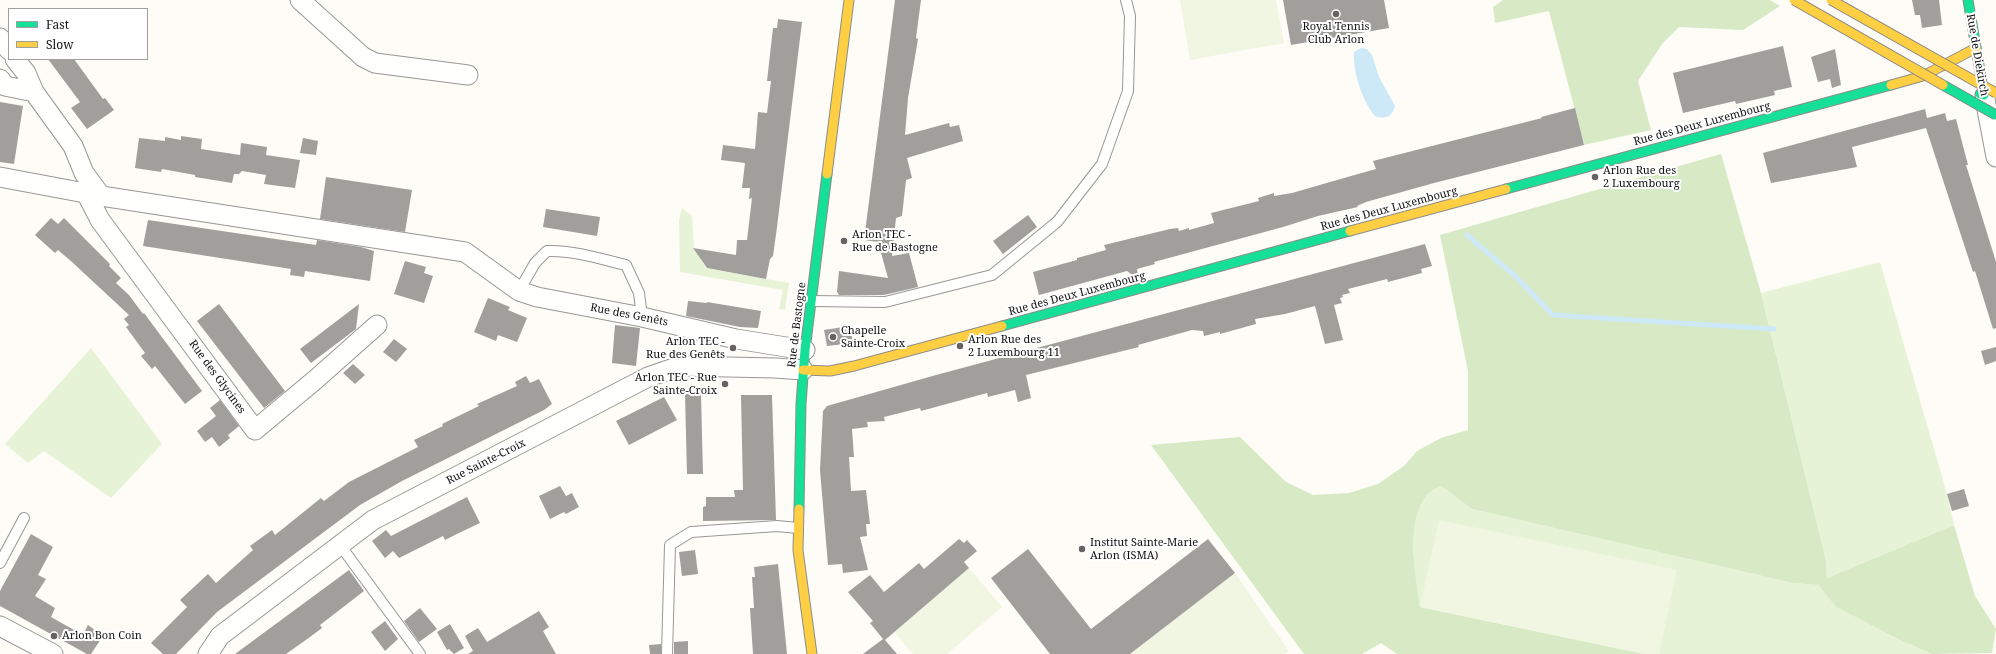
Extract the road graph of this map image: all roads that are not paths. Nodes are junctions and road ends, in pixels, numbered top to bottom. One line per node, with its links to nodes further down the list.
1 (300, 0): 11 (street)
2 (849, 0): 21 (street, Rue de Bastogne)
3 (1126, 0): 21 (lane)
4 (1794, 0): 16 (street, bridge)
5 (1831, 0): 15 (street, bridge)
6 (1968, 0): 8 (street, Rue de Diekirch)
7 (0, 38): 9 (street)
8 (1976, 48): 12 (street, Rue des Deux Luxembourg); 15 (street, Rue de Diekirch)
9 (8, 49)
10 (16, 60): 14 (street)
11 (468, 75)
12 (1923, 76): 15 (street); 25 (street, Rue des Deux Luxembourg)
13 (0, 79): 14 (street)
14 (34, 92): 19 (street)
15 (1990, 94): 17 (street, Rue de Diekirch)
16 (1996, 116)
17 (1996, 157)
18 (0, 176): 19 (street)
19 (94, 194): 20 (street, Rue des Genêts); 23 (street, Rue des Glycines)
20 (519, 291): 22 (street, Rue des Genêts); 22 (lane)
21 (812, 301): 24 (street, Rue de Bastogne)
22 (642, 317): 24 (street, Rue des Genêts)
23 (377, 325)
24 (805, 350): 25 (street, Rue de Bastogne)
25 (803, 370): 27 (street, Rue de Bastogne); 28 (street, Rue Sainte-Croix)
26 (24, 518): 29 (lane)
27 (798, 528): 34 (lane); 35 (street, Rue de Bastogne)
28 (340, 545): 32 (street, Rue Sainte-Croix); 33 (lane)
29 (0, 564)
30 (0, 626): 31 (street)
31 (53, 654)
32 (208, 654)
33 (420, 654)
34 (667, 654)
35 (812, 654)

